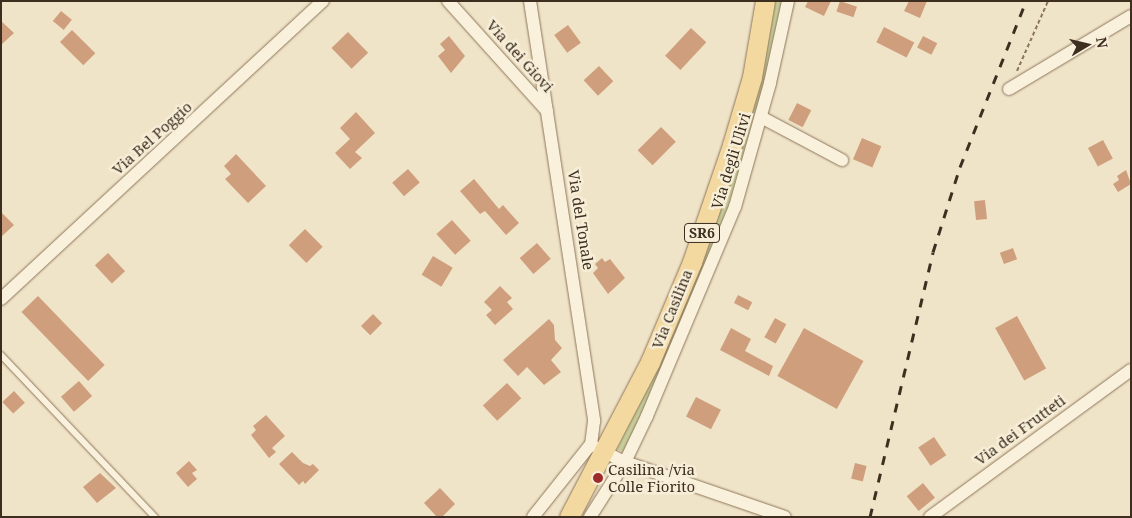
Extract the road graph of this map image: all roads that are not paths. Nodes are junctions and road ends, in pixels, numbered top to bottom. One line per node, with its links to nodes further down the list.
1 (323, 1): 11 (street, Via Bel Poggio)
2 (448, 1): 8 (street, Via dei Giovi)
3 (530, 1): 8 (street, Via del Tonale)
4 (765, 1): 14 (main road, Via Casilina / SR6)
5 (788, 1): 9 (street, Via degli Ulivi)
6 (1131, 16): 7 (street)
7 (1010, 89)
8 (547, 110): 14 (street, Via del Tonale)
9 (761, 117): 10 (street); 15 (street, Via degli Ulivi)
10 (842, 160)
11 (1, 299)
12 (1, 355): 16 (lane)
13 (1131, 370): 21 (street, Via dei Frutteti)
14 (598, 449): 15 (street); 17 (street); 18 (main road, Via Casilina / SR6)
15 (625, 462): 19 (street, Via degli Ulivi); 20 (street)
16 (155, 517)
17 (533, 517)
18 (569, 517)
19 (590, 517)
20 (785, 517)
21 (930, 517)

